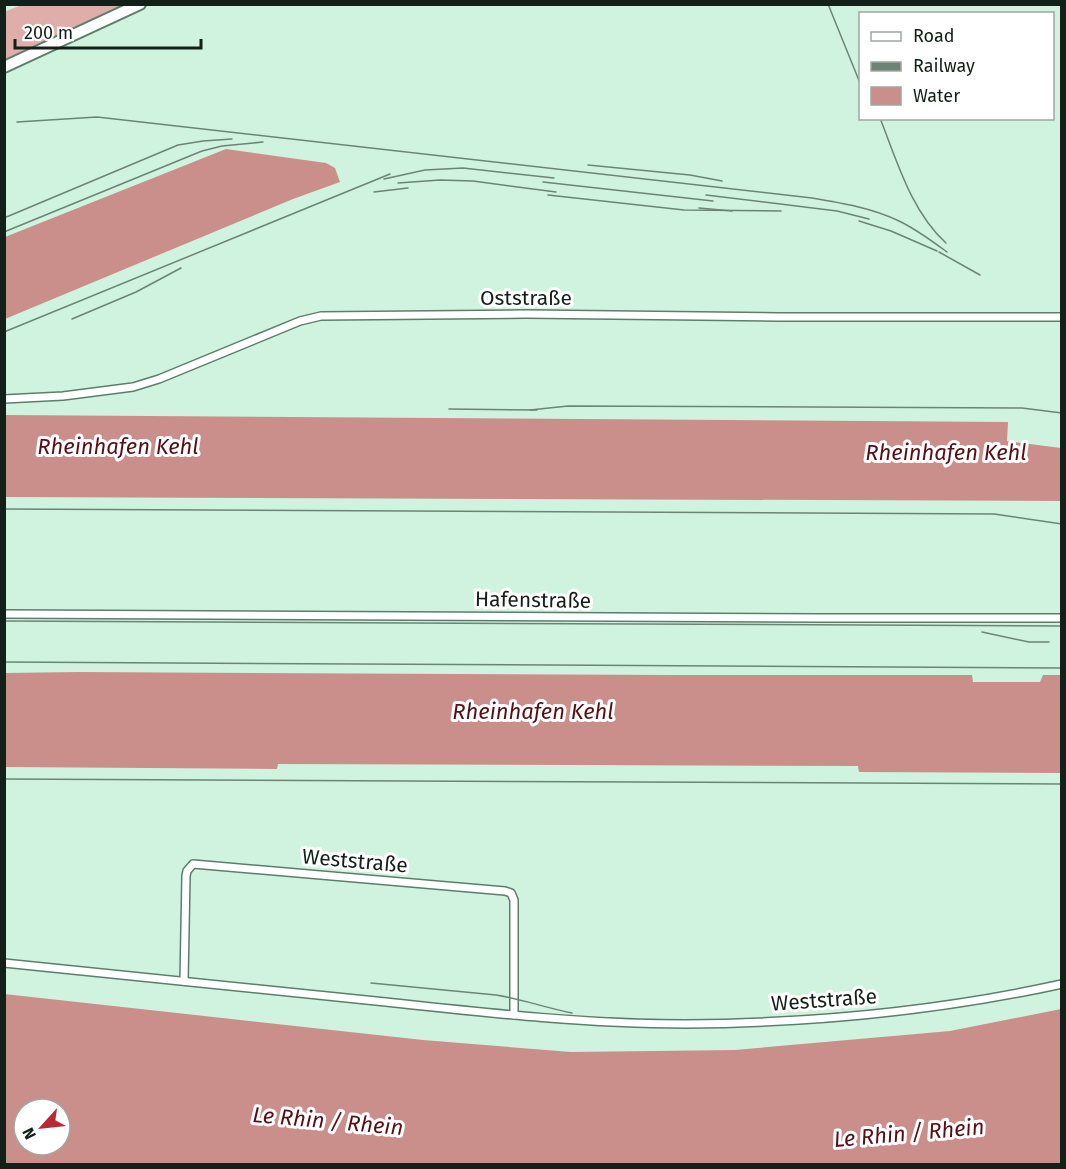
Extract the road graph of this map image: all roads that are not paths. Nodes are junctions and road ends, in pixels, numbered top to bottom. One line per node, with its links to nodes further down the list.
1 (140, 4): 2 (street)
2 (4, 67)
3 (1062, 317): 4 (street, Oststraße)
4 (4, 399)
5 (4, 614): 6 (street, Hafenstraße)
6 (1062, 618)
7 (4, 963): 8 (street, Weststraße)
8 (184, 981): 10 (street, Weststraße); 10 (street, Weststraße)
9 (1062, 984): 10 (street, Weststraße)
10 (514, 1016)

